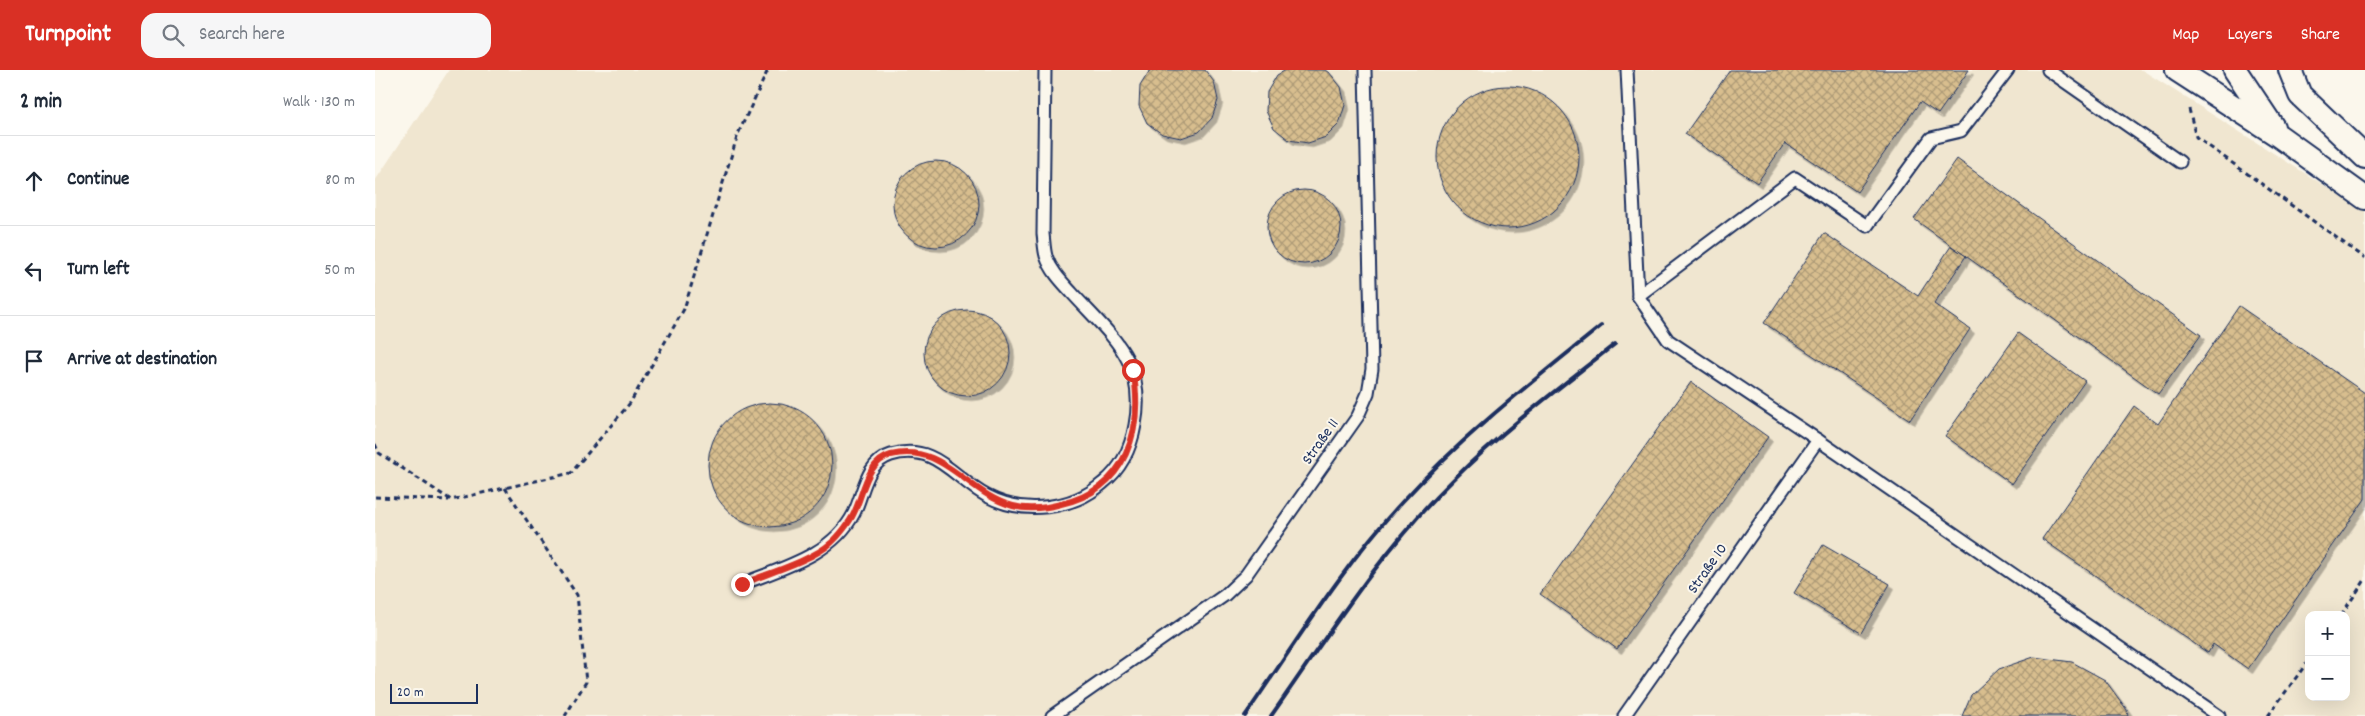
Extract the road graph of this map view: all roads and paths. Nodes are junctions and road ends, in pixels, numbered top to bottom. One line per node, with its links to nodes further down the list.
1 (768, 70): 19 (path)
2 (1045, 70): 23 (lane)
3 (1365, 70): 27 (lane, Straße 11)
4 (1627, 70): 16 (lane)
5 (2008, 70): 16 (lane)
6 (2048, 70): 13 (lane)
7 (2177, 70): 11 (street)
8 (2235, 70): 11 (street)
9 (2290, 70): 12 (street)
10 (2187, 102): 15 (path)
11 (2279, 136): 14 (street)
12 (2365, 157)
13 (2180, 162)
14 (2365, 198)
15 (2365, 258)
16 (1638, 296): 17 (lane)
17 (1818, 440): 28 (lane, Straße 10); 29 (lane)
18 (375, 444): 21 (path)
19 (505, 488): 21 (path); 26 (path)
20 (375, 497): 21 (path)
21 (451, 500)
22 (2365, 580): 24 (path)
23 (742, 584)
24 (2344, 611)
25 (2305, 665): 30 (path)
26 (565, 716)
27 (1053, 716)
28 (1625, 716)
29 (2219, 716)
30 (2268, 716)

